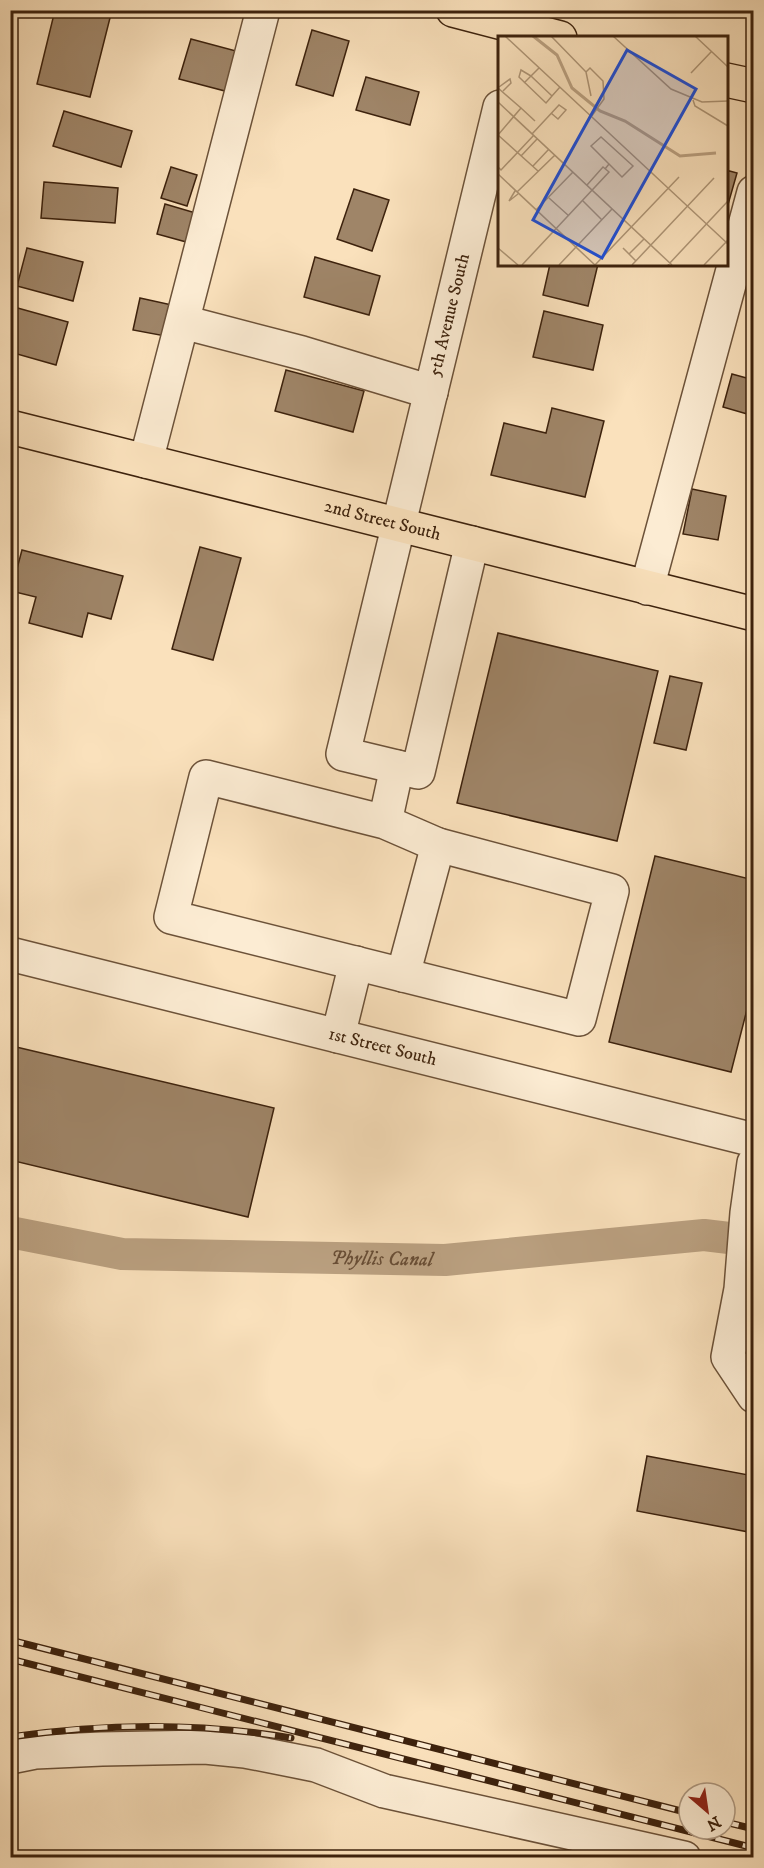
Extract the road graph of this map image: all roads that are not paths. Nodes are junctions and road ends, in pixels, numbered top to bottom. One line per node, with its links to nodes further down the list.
1 (263, 10): 11 (street)
2 (453, 10): 3 (main road)
3 (520, 25): 4 (main road)
4 (554, 36)
5 (728, 80): 6 (main road)
6 (753, 86)
7 (498, 124): 9 (street, 5th Avenue South)
8 (753, 192): 10 (street)
9 (488, 206): 12 (street, 5th Avenue South)
10 (731, 258): 17 (street)
11 (183, 322): 12 (street); 14 (street)
12 (431, 392): 15 (street, 5th Avenue South)
13 (10, 427): 14 (main road, 2nd Street South)
14 (146, 461): 15 (main road, 2nd Street South)
15 (399, 525): 16 (main road, 2nd Street South); 19 (street, 5th Avenue South)
16 (472, 543): 17 (main road, 2nd Street South); 19 (street)
17 (647, 588): 18 (main road, 2nd Street South)
18 (753, 614)
19 (397, 767): 20 (street)
20 (386, 822): 21 (street); 23 (street)
21 (438, 845): 24 (street); 24 (street)
22 (10, 954): 25 (street, 1st Street South)
23 (356, 963): 24 (street); 25 (street)
24 (403, 975)
25 (338, 1036): 26 (street, 1st Street South)
26 (753, 1140)
27 (753, 1163): 28 (street)
28 (753, 1396)
29 (10, 1757): 30 (street)
30 (684, 1857)

